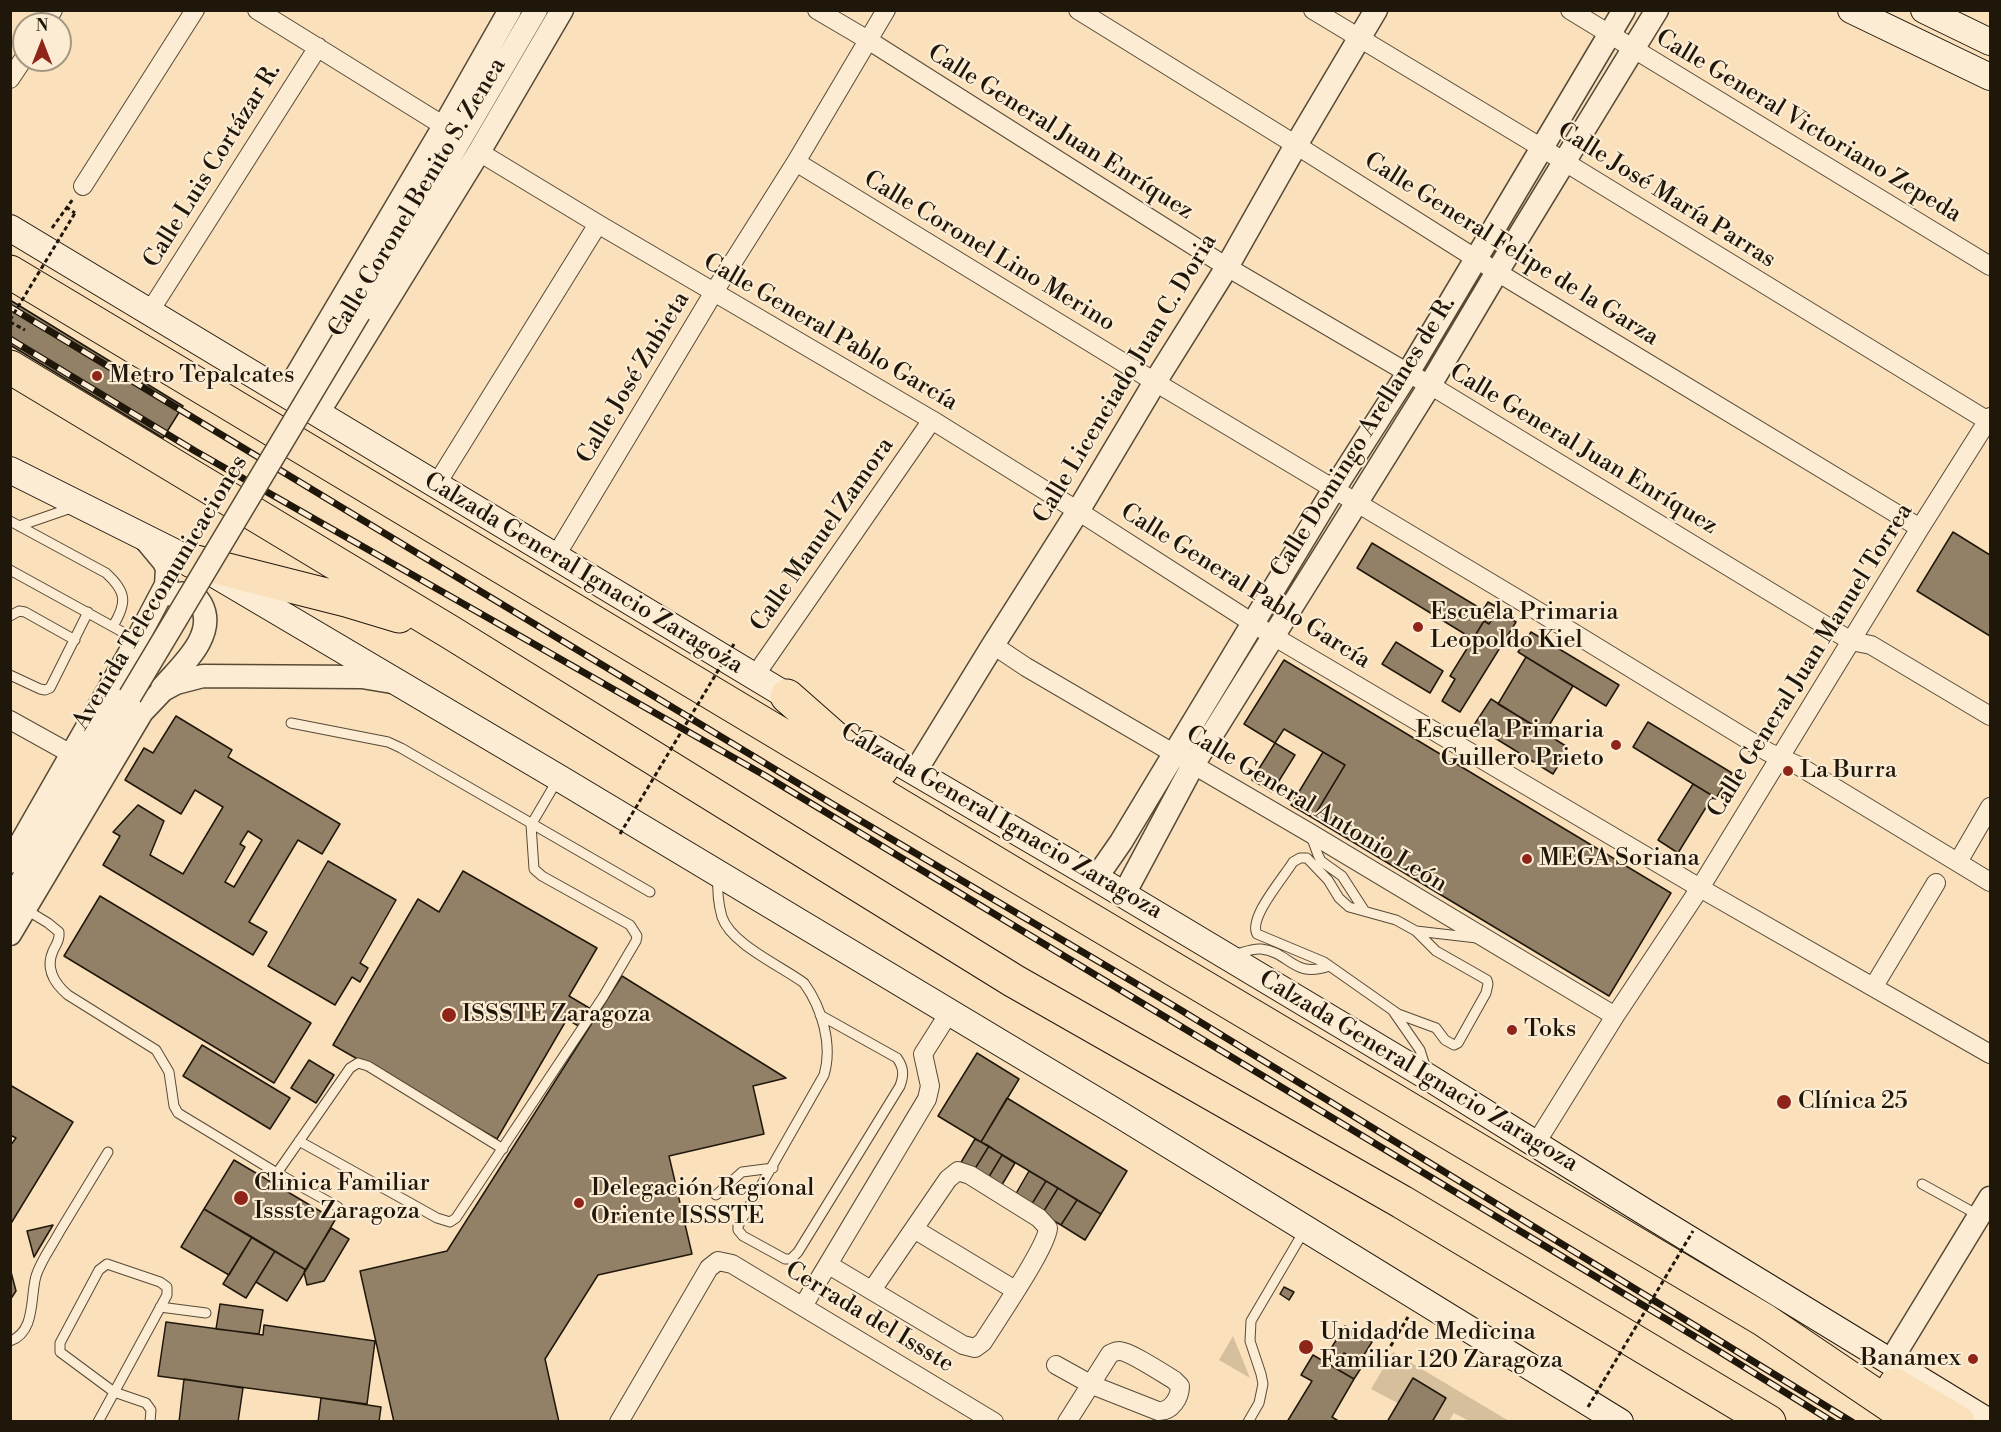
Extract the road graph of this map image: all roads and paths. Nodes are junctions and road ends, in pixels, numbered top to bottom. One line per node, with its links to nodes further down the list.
1 (195, 10): 30 (street)
2 (257, 10): 21 (street)
3 (510, 10): 24 (street, Calle Coronel Benito S. Zenea)
4 (536, 10): 42 (street, Calle Coronel Benito S. Zenea)
5 (562, 10): 27 (street, Calle Coronel Benito S. Zenea)
6 (817, 10): 19 (street, Calle General Juan Enríquez)
7 (886, 10): 19 (street, Calle José Zubieta)
8 (1078, 10): 25 (street, Calle General Felipe de la Garza)
9 (1314, 10): 18 (street, Calle José María Parras)
10 (1376, 10): 18 (street, Calle Licenciado Juan C. Doria)
11 (1570, 10): 17 (street, Calle General Victoriano Zepeda)
12 (1624, 10): 17 (street, Calle Domingo Arellanes de R.)
13 (1657, 10): 22 (street, Calle Domingo Arellanes de R.)
14 (1851, 10): 23 (main road)
15 (1924, 10): 16 (main road)
16 (1958, 18): 20 (main road)
17 (1610, 34): 22 (street, Calle General Victoriano Zepeda); 26 (street, Calle Domingo Arellanes de R.)
18 (1359, 38): 25 (street, Calle Licenciado Juan C. Doria); 26 (street, Calle José María Parras)
19 (868, 40): 28 (street, Calle José Zubieta); 37 (street, Calle General Juan Enríquez)
20 (1990, 42)
21 (318, 47): 24 (street); 41 (street, Calle Luis Cortázar R.)
22 (1633, 48): 29 (street, Calle Domingo Arellanes de R.); 36 (street, Calle General Victoriano Zepeda)
23 (1990, 77)
24 (444, 126): 45 (street, Calle Coronel Benito S. Zenea)
25 (1296, 145): 35 (street, Calle General Felipe de la Garza); 37 (street, Calle Licenciado Juan C. Doria)
26 (1542, 148): 29 (street, Calle José María Parras); 35 (street, Calle Domingo Arellanes de R.)
27 (479, 152): 32 (street, Calle General Pablo García); 46 (street, Calle Coronel Benito S. Zenea)
28 (796, 162): 40 (street, Calle José Zubieta); 49 (street, Calle Coronel Lino Merino)
29 (1564, 162): 39 (street, Calle Domingo Arellanes de R.); 54 (street, Calle José María Parras)
30 (83, 186): 31 (path)
31 (66, 207): 34 (path); 43 (path, bridge)
32 (598, 224): 40 (street, Calle General Pablo García); 56 (street)
33 (10, 228): 34 (main road, Calzada General Ignacio Zaragoza)
34 (41, 246): 41 (main road, Calzada General Ignacio Zaragoza)
35 (1476, 259): 39 (street, Calle General Felipe de la Garza); 48 (street, Calle Domingo Arellanes de R.)
36 (1990, 266)
37 (1227, 267): 48 (street, Calle General Juan Enríquez); 49 (street, Calle Licenciado Juan C. Doria)
38 (10, 272): 102 (highway, Calzada General Ignacio Zaragoza)
39 (1497, 272): 50 (street, Calle Domingo Arellanes de R.); 62 (street, Calle General Felipe de la Garza)
40 (714, 292): 53 (street, Calle General Pablo García); 64 (street, Calle José Zubieta)
41 (150, 311): 51 (main road, Calzada General Ignacio Zaragoza)
42 (359, 313): 108 (street, Avenida Telecomunicaciones, bridge)
43 (11, 321): 44 (path)
44 (24, 330)
45 (321, 334): 46 (street); 51 (street, Calle Coronel Benito S. Zenea)
46 (354, 354): 52 (street, Calle Coronel Benito S. Zenea)
47 (10, 367): 72 (highway)
48 (1407, 374): 50 (street, Calle General Juan Enríquez); 57 (street, Calle Domingo Arellanes de R.)
49 (1155, 382): 57 (street, Calle Coronel Lino Merino); 60 (street, Calle Licenciado Juan C. Doria)
50 (1430, 385): 58 (street, Calle Domingo Arellanes de R.); 76 (street, Calle General Juan Enríquez)
51 (286, 393): 52 (main road, Calzada General Ignacio Zaragoza)
52 (318, 413): 56 (main road, Calzada General Ignacio Zaragoza)
53 (932, 420): 60 (street, Calle General Pablo García); 80 (street, Calle Manuel Zamora)
54 (1990, 421): 62 (street, Calle General Juan Manuel Torrea)
55 (10, 470): 59 (main road)
56 (436, 485): 64 (main road, Calzada General Ignacio Zaragoza)
57 (1334, 489): 58 (street, Calle Coronel Lino Merino); 70 (street, Calle Domingo Arellanes de R.)
58 (1355, 503): 73 (street, Calle Domingo Arellanes de R.); 88 (street, Calle Coronel Lino Merino)
59 (82, 505): 61 (lane); 63 (main road)
60 (1078, 511): 70 (street, Calle General Pablo García); 78 (street, Calle Licenciado Juan C. Doria)
61 (15, 523): 71 (lane)
62 (1920, 528): 76 (street, Calle General Juan Manuel Torrea)
63 (141, 534): 65 (main road); 67 (street, Avenida Telecomunicaciones)
64 (555, 557): 80 (main road, Calzada General Ignacio Zaragoza)
65 (192, 561): 72 (highway); 81 (main road)
66 (10, 570): 68 (lane)
67 (157, 604): 75 (street, Avenida Telecomunicaciones); 82 (street)
68 (88, 612): 71 (lane); 74 (lane)
69 (10, 616): 74 (lane)
70 (1254, 623): 73 (street, Calle General Pablo García); 89 (street, Calle Domingo Arellanes de R.)
71 (113, 626): 75 (lane)
72 (450, 632): 147 (highway)
73 (1273, 636): 89 (street, Calle Domingo Arellanes de R.); 105 (street, Calle General Pablo García)
74 (75, 640): 79 (lane)
75 (137, 640): 87 (street, Avenida Telecomunicaciones)
76 (1851, 642): 84 (street, Calle General Juan Enríquez); 88 (street, Calle General Juan Manuel Torrea)
77 (735, 644): 95 (path, bridge)
78 (993, 645): 89 (street, Calle General Antonio León); 90 (street, Calle Licenciado Juan C. Doria)
79 (10, 675)
80 (754, 677): 83 (main road, Calzada General Ignacio Zaragoza)
81 (402, 686): 82 (street, Avenida Telecomunicaciones); 91 (main road)
82 (155, 696): 108 (street, Avenida Telecomunicaciones)
83 (788, 696): 90 (main road, Calzada General Ignacio Zaragoza); 102 (highway)
84 (1990, 716)
85 (10, 720): 87 (street)
86 (291, 723): 93 (lane)
87 (72, 755): 99 (street, Avenida Telecomunicaciones)
88 (1779, 759): 98 (street, Calle Coronel Lino Merino); 105 (street, Calle General Juan Manuel Torrea)
89 (1184, 760): 94 (street, Calle General Antonio León); 96 (street, Calle Domingo Arellanes de R.); 97 (street, Calle Domingo Arellanes de R.)
90 (915, 772): 101 (main road, Calzada General Ignacio Zaragoza)
91 (559, 777): 93 (lane); 100 (main road)
92 (1990, 807): 98 (street)
93 (531, 825): 106 (lane); 124 (lane)
94 (1310, 833): 109 (lane); 112 (street, Calle General Antonio León)
95 (620, 834)
96 (1121, 842): 97 (street); 101 (street, Calle Domingo Arellanes de R.)
97 (1145, 853): 107 (street, Calle Domingo Arellanes de R.)
98 (1958, 861): 103 (street, Calle Coronel Lino Merino)
99 (10, 862)
100 (718, 873): 117 (main road); 118 (lane)
101 (1096, 878): 107 (main road, Calzada General Ignacio Zaragoza)
102 (1022, 879): 142 (highway, Calzada General Ignacio Zaragoza)
103 (1990, 882)
104 (1936, 883): 115 (street)
105 (1700, 888): 115 (street, Calle General Pablo García); 119 (street, Calle General Juan Manuel Torrea)
106 (650, 892)
107 (1124, 894): 113 (main road, Calzada General Ignacio Zaragoza)
108 (18, 905): 111 (street, Avenida Telecomunicaciones); 127 (lane)
109 (1364, 910): 110 (lane); 114 (lane)
110 (1416, 931): 112 (lane); 116 (lane)
111 (10, 934)
112 (1485, 939): 119 (street, Calle General Antonio León)
113 (1228, 957): 114 (lane); 121 (main road, Calzada General Ignacio Zaragoza)
114 (1329, 966): 116 (lane)
115 (1875, 986): 120 (street, Calle General Pablo García)
116 (1392, 1010): 121 (lane)
117 (949, 1013): 133 (main road); 135 (street)
118 (820, 1015): 126 (lane); 126 (lane)
119 (1615, 1016): 123 (street, Calle General Juan Manuel Torrea)
120 (1990, 1054)
121 (1428, 1077): 123 (main road, Calzada General Ignacio Zaragoza)
122 (299, 1142): 124 (lane); 124 (lane); 127 (lane)
123 (1536, 1143): 145 (main road, Calzada General Ignacio Zaragoza)
124 (502, 1149)
125 (108, 1152): 143 (lane)
126 (772, 1168): 129 (lane)
127 (277, 1173): 130 (lane)
128 (1922, 1184): 131 (lane)
129 (716, 1195)
130 (338, 1207)
131 (1985, 1207): 145 (street)
132 (914, 1229): 136 (street); 137 (street); 137 (street)
133 (1305, 1230): 138 (main road); 155 (lane)
134 (1693, 1231): 149 (path, bridge)
135 (829, 1265): 136 (street); 140 (street)
136 (872, 1290): 137 (street)
137 (1015, 1290)
138 (1419, 1298): 144 (path); 156 (main road)
139 (160, 1306): 141 (lane); 148 (lane); 148 (lane)
140 (803, 1306): 150 (street, Cerrada del Issste); 153 (street, Cerrada del Issste)
141 (206, 1313)
142 (1764, 1320): 159 (highway, Calzada General Ignacio Zaragoza); 160 (highway)
143 (10, 1341)
144 (1383, 1359)
145 (1890, 1362): 161 (main road, Calzada General Ignacio Zaragoza)
146 (1056, 1365): 154 (street)
147 (1711, 1386): 157 (highway); 158 (highway)
148 (114, 1392): 151 (lane); 152 (lane)
149 (1588, 1407)
150 (984, 1419)
151 (98, 1422)
152 (150, 1422)
153 (619, 1422)
154 (1067, 1422)
155 (1248, 1422)
156 (1620, 1422)
157 (1749, 1422)
158 (1769, 1422)
159 (1915, 1422)
160 (1958, 1422)
161 (1989, 1422)

